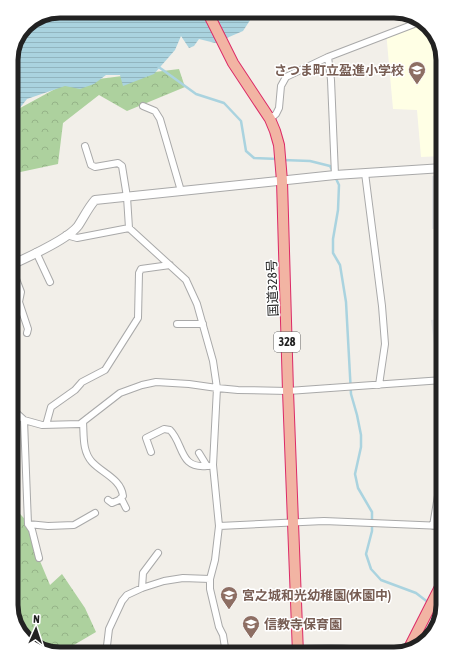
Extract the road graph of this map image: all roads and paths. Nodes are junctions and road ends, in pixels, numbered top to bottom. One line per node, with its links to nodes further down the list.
1 (211, 18): 5 (highway, 国道328号 / 328)
2 (415, 24): 3 (street)
3 (328, 58): 5 (street); 9 (street)
4 (143, 106): 11 (street)
5 (270, 119): 10 (highway, 国道328号 / 328)
6 (85, 146): 12 (street)
7 (436, 168): 8 (street)
8 (365, 173): 9 (street); 26 (street)
9 (335, 175): 10 (street)
10 (282, 181): 11 (street); 28 (highway, 国道328号 / 328)
11 (181, 191): 12 (street)
12 (127, 197): 13 (street); 14 (street)
13 (129, 228): 14 (street); 17 (street)
14 (66, 235): 15 (street)
15 (36, 252): 16 (street); 18 (street)
16 (18, 262)
17 (170, 266): 23 (street); 32 (street)
18 (50, 282)
19 (18, 284): 20 (street)
20 (18, 302)
21 (18, 302): 24 (street)
22 (177, 324): 23 (street)
23 (203, 324): 27 (street)
24 (27, 333)
25 (436, 381): 26 (street)
26 (378, 385): 28 (street)
27 (217, 388): 28 (street); 31 (street); 35 (street)
28 (288, 391): 41 (highway, 国道328号 / 328)
29 (18, 414): 30 (street)
30 (24, 420): 32 (street); 42 (street)
31 (83, 422): 32 (street); 36 (street)
32 (46, 425)
33 (151, 452): 35 (street)
34 (199, 454): 35 (street)
35 (210, 465): 43 (street)
36 (121, 498): 37 (street); 38 (street)
37 (108, 500)
38 (126, 508)
39 (436, 508): 44 (street)
40 (95, 512): 42 (street)
41 (293, 522): 43 (street); 44 (street); 53 (highway, 国道328号 / 328)
42 (28, 524): 46 (street)
43 (219, 526): 47 (street)
44 (433, 526)
45 (158, 553): 48 (street)
46 (39, 558)
47 (210, 579): 48 (street); 52 (street)
48 (142, 588): 51 (street)
49 (436, 598): 50 (highway)
50 (412, 643)
51 (107, 647)
52 (225, 647)
53 (298, 647)

